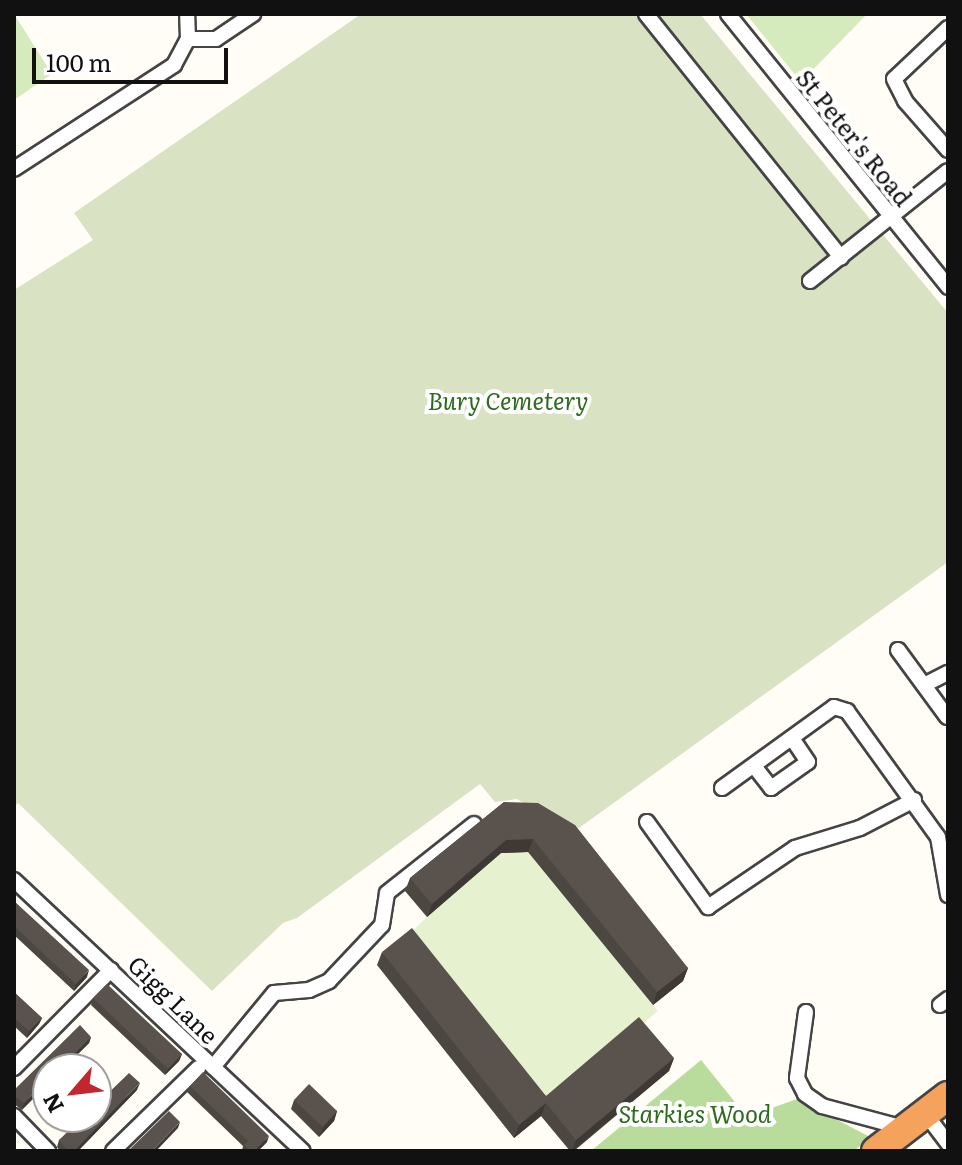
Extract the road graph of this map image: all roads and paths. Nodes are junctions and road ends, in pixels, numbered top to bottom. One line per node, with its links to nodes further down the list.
1 (187, 14): 6 (street)
2 (253, 14): 6 (street)
3 (646, 14): 11 (street)
4 (728, 14): 10 (street, St Peter's Road)
5 (948, 28): 7 (street)
6 (188, 39): 8 (street)
7 (948, 150)
8 (14, 169)
9 (948, 171): 10 (street)
10 (891, 217): 11 (street); 13 (street, St Peter's Road)
11 (841, 257): 12 (street)
12 (810, 281)
13 (948, 287)
14 (898, 650): 16 (street)
15 (948, 673): 16 (street)
16 (924, 685): 17 (street)
17 (947, 717)
18 (792, 738): 19 (street); 19 (street); 21 (street)
19 (754, 766): 20 (street)
20 (722, 788)
21 (914, 800): 22 (street); 25 (street)
22 (647, 822)
23 (474, 824): 29 (street)
24 (14, 880): 26 (street, Gigg Lane)
25 (948, 895)
26 (111, 970): 28 (street); 29 (street, Gigg Lane)
27 (806, 1012): 32 (street)
28 (17, 1060)
29 (206, 1068): 33 (street, Gigg Lane); 36 (street)
30 (948, 1096): 32 (highway)
31 (14, 1116): 35 (street)
32 (915, 1121): 34 (street); 39 (highway)
33 (289, 1138): 37 (street); 38 (street, Gigg Lane)
34 (948, 1144)
35 (48, 1151)
36 (113, 1151)
37 (277, 1151)
38 (303, 1151)
39 (876, 1151)

